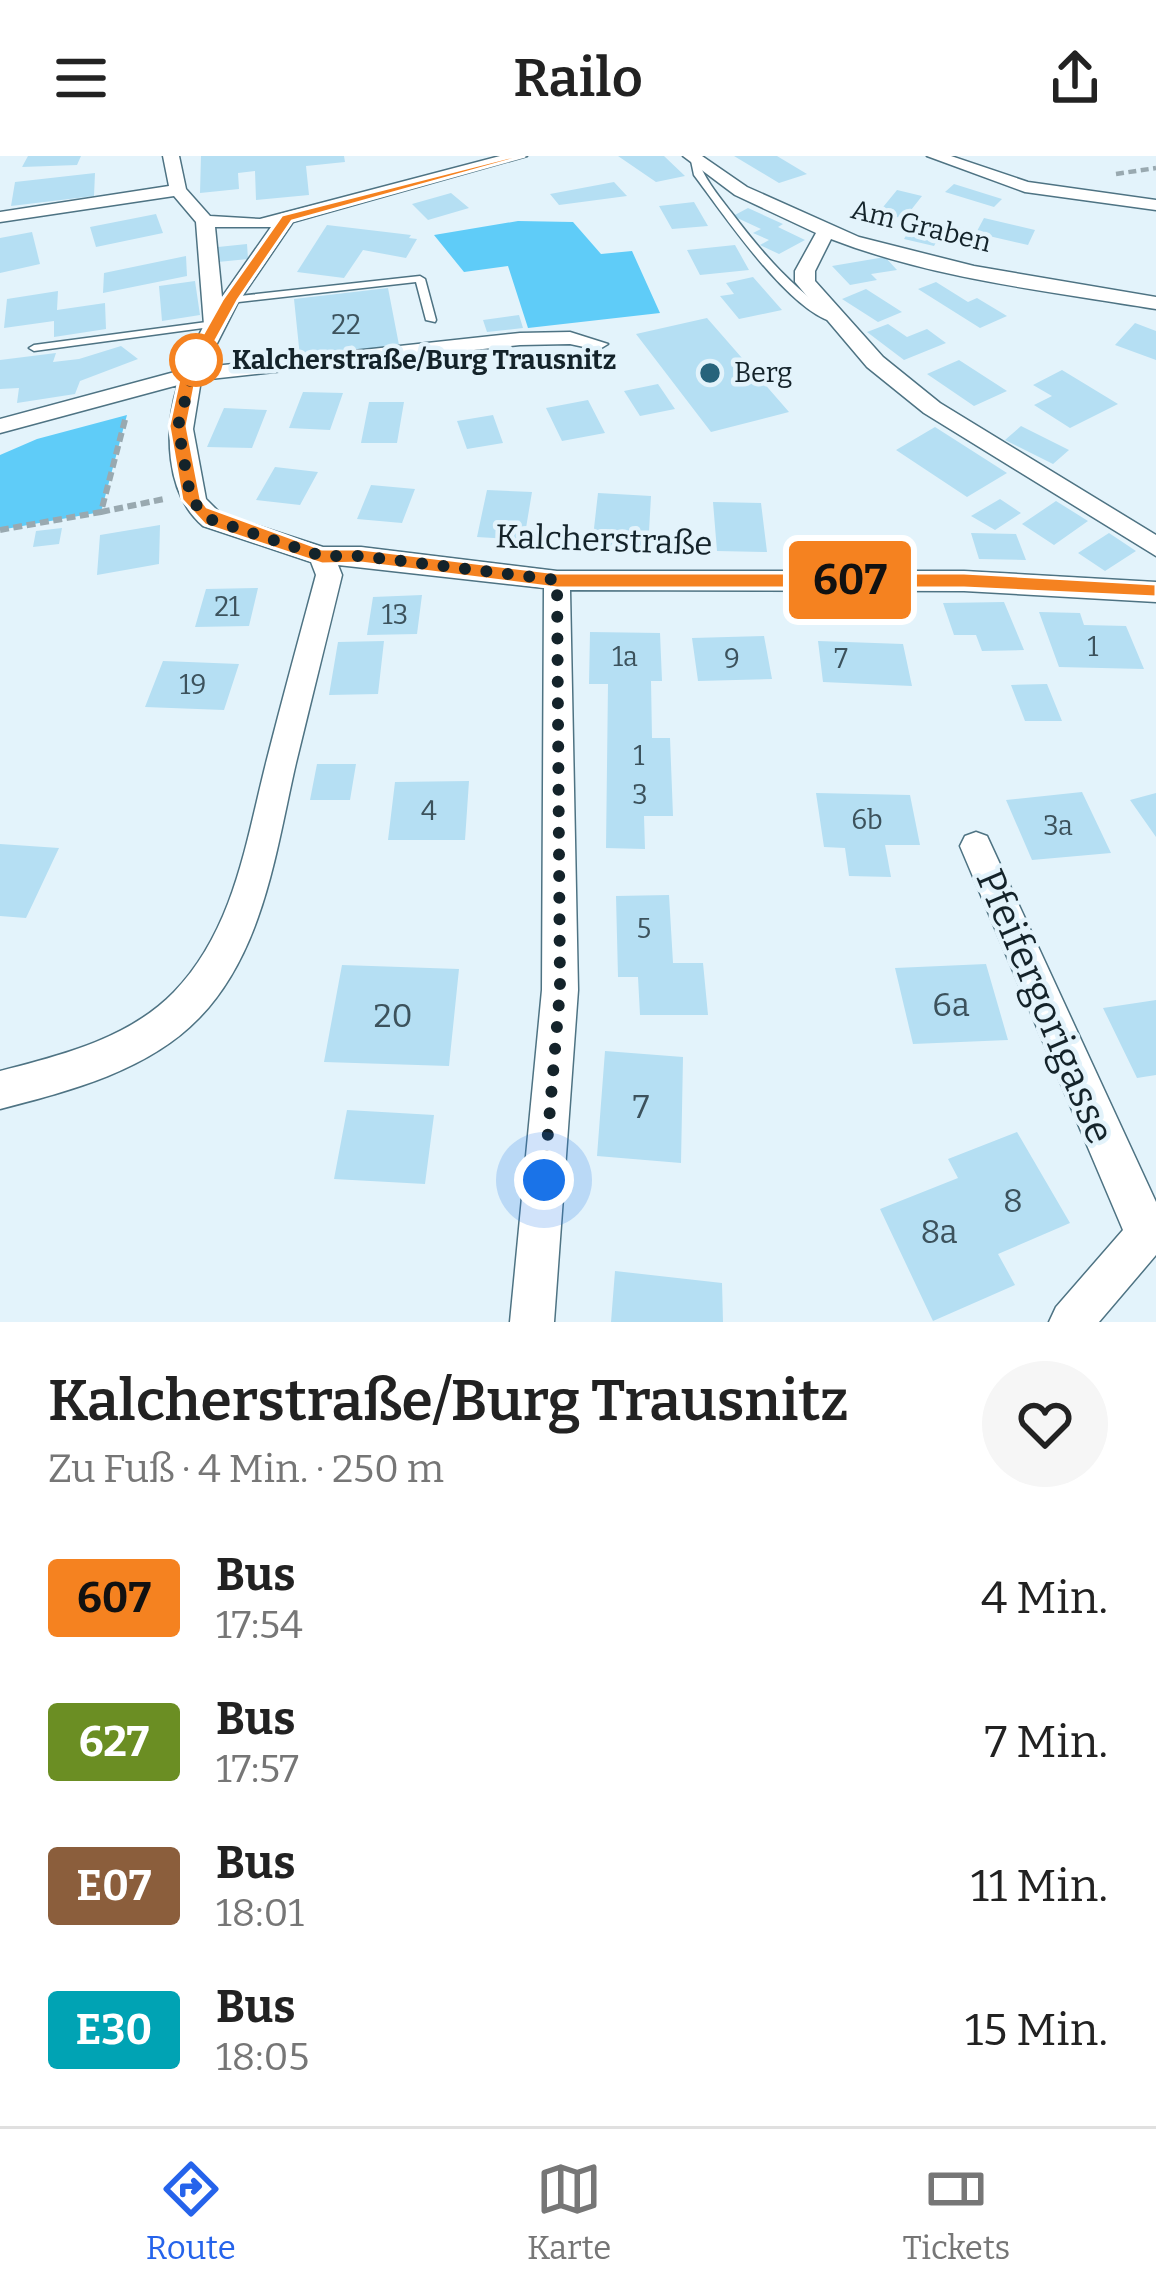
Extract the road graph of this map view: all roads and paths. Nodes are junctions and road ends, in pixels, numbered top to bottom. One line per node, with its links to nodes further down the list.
1 (171, 156): 5 (street)
2 (519, 156): 8 (street)
3 (935, 156): 6 (street)
4 (692, 157): 10 (street, Am Graben); 14 (lane)
5 (178, 190): 7 (street); 9 (street)
6 (1156, 205)
7 (0, 218)
8 (287, 218): 9 (street); 11 (street)
9 (205, 221): 15 (street)
10 (826, 231): 12 (street, Am Graben); 14 (street)
11 (230, 300): 13 (lane); 15 (street)
12 (1156, 303)
13 (431, 320)
14 (834, 321): 24 (street)
15 (214, 324): 17 (lane); 18 (street)
16 (598, 344): 18 (street)
17 (34, 349)
18 (188, 375): 19 (street); 21 (street)
19 (160, 383): 20 (street); 22 (path)
20 (0, 426)
21 (190, 494): 22 (path); 25 (street, Kalcherstraße)
22 (101, 512): 23 (path)
23 (0, 530)
24 (1156, 548)
25 (322, 556): 26 (street, Kalcherstraße); 29 (street)
26 (557, 580): 27 (street, Kalcherstraße); 31 (street)
27 (1156, 592)
28 (976, 846): 30 (street, Pfeifergorigasse)
29 (0, 1090)
30 (1150, 1228): 32 (street, Pfeifergorigasse)
31 (532, 1322)
32 (1071, 1322)

